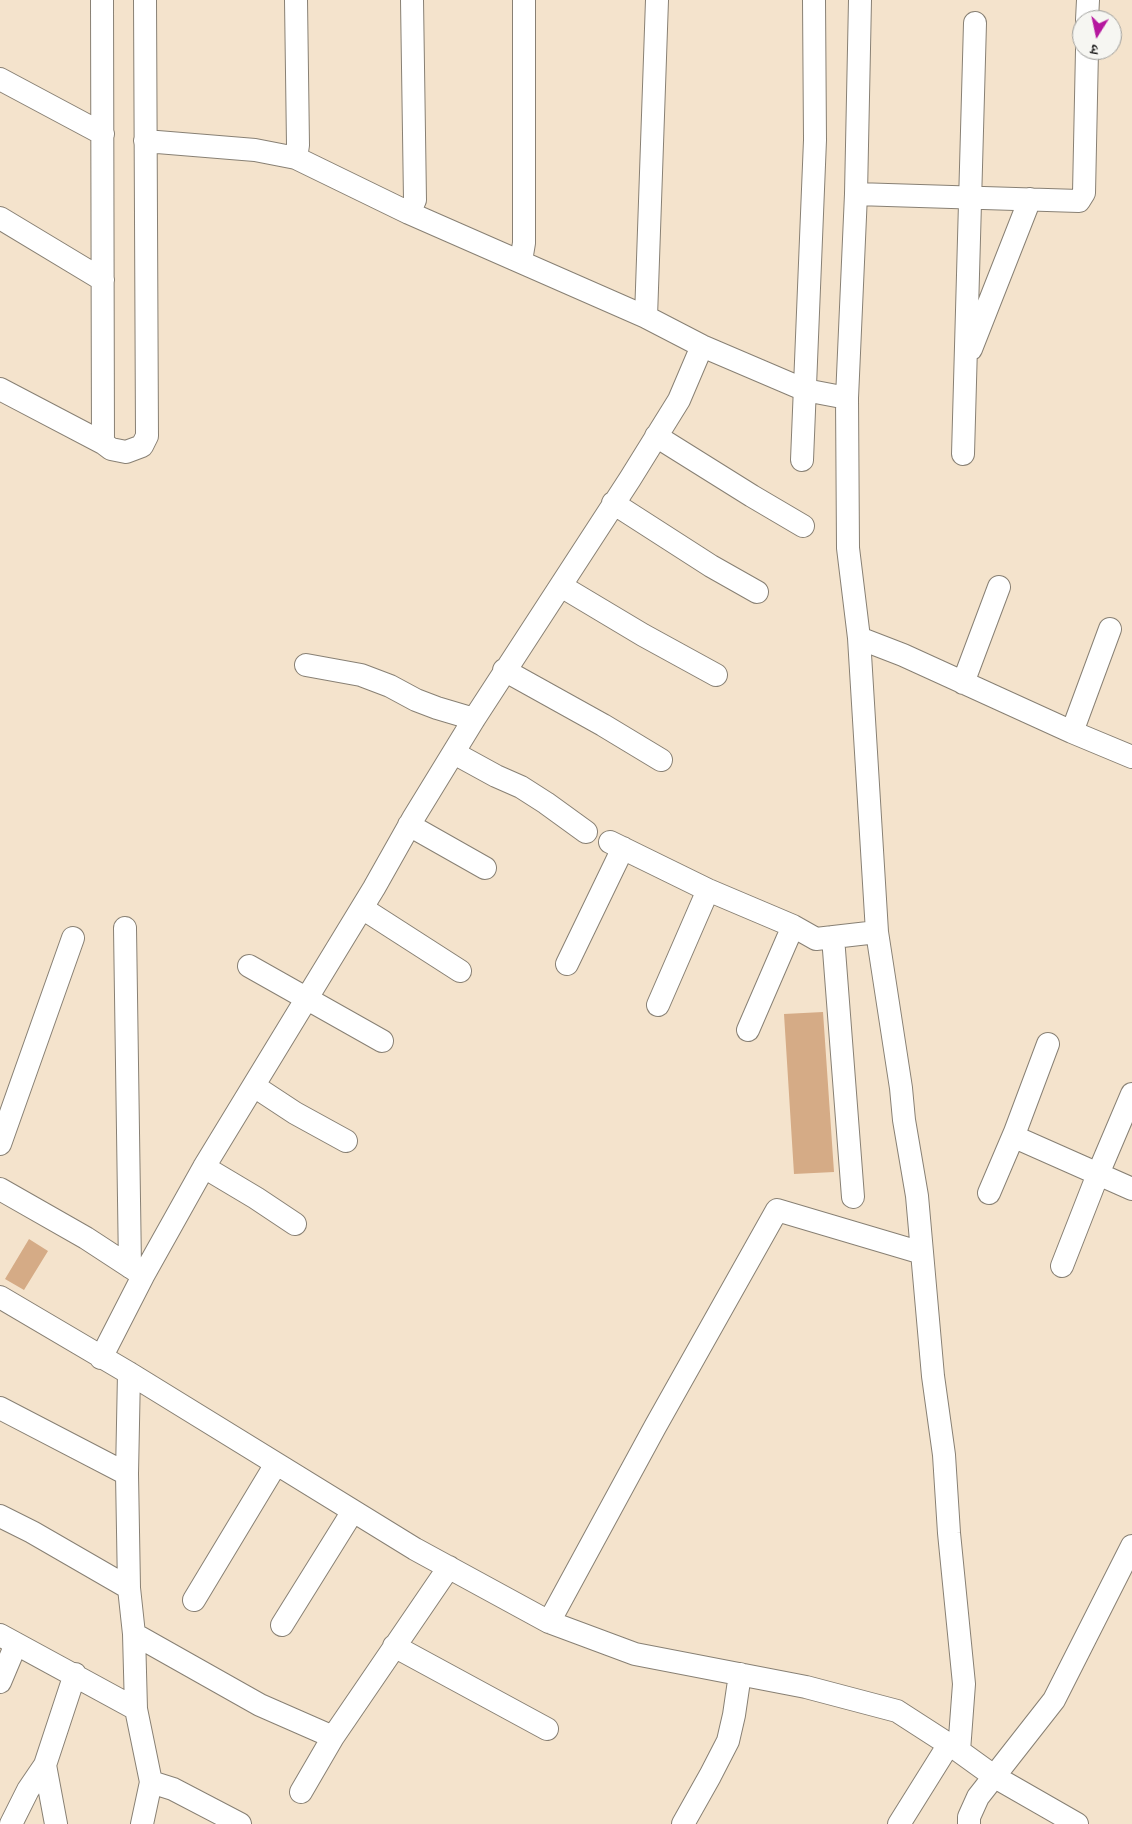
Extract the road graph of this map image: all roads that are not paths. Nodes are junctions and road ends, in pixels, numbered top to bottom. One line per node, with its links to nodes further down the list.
1 (145, 0): 13 (street)
2 (296, 0): 14 (street)
3 (412, 0): 18 (street)
4 (524, 0): 20 (street)
5 (657, 0): 22 (street)
6 (814, 0): 26 (street)
7 (860, 0): 15 (street)
8 (100, 1): 12 (street)
9 (975, 23): 16 (street)
10 (1087, 60): 17 (street)
11 (0, 79): 12 (street)
12 (103, 134): 21 (street)
13 (144, 141): 14 (street); 29 (street)
14 (296, 158): 18 (street)
15 (856, 194): 16 (street); 27 (street)
16 (970, 197): 17 (street); 24 (street)
17 (1030, 199): 24 (street)
18 (409, 213): 20 (street)
19 (0, 218): 21 (street)
20 (521, 261): 22 (street)
21 (103, 280): 29 (street)
22 (646, 317): 23 (street)
23 (702, 346): 26 (street); 28 (street)
24 (966, 362): 30 (street)
25 (0, 390): 29 (street)
26 (805, 390): 27 (street); 31 (street)
27 (847, 398): 38 (street)
28 (656, 436): 32 (street); 33 (street)
29 (103, 443)
30 (963, 454)
31 (802, 460)
32 (613, 503): 34 (street); 36 (street)
33 (803, 526)
34 (560, 586): 40 (street); 41 (street)
35 (999, 587): 42 (street)
36 (757, 592)
37 (1110, 629): 44 (street)
38 (859, 638): 42 (street); 55 (street)
39 (306, 664): 43 (street)
40 (504, 670): 43 (street); 47 (street)
41 (716, 675)
42 (963, 683): 44 (street)
43 (474, 719): 45 (street)
44 (1072, 732): 46 (street)
45 (454, 753): 48 (street); 49 (street)
46 (1132, 757)
47 (661, 760)
48 (410, 825): 50 (street); 52 (street)
49 (586, 832)
50 (485, 868)
51 (708, 890): 53 (street); 58 (street); 62 (street)
52 (362, 908): 60 (street); 61 (street)
53 (793, 926): 56 (street); 63 (street)
54 (124, 928): 80 (street)
55 (877, 932): 56 (street); 78 (street)
56 (833, 937): 76 (street)
57 (73, 938): 70 (street)
58 (567, 964)
59 (249, 966): 61 (street)
60 (460, 971)
61 (307, 999): 64 (street); 66 (street)
62 (658, 1005)
63 (748, 1030)
64 (382, 1041)
65 (1048, 1044): 68 (street)
66 (254, 1086): 69 (street); 71 (street)
67 (1132, 1094): 72 (street)
68 (1015, 1132): 72 (street); 75 (street)
69 (346, 1141)
70 (0, 1144)
71 (204, 1167): 77 (street); 80 (street)
72 (1098, 1174): 74 (street); 79 (street)
73 (0, 1189): 80 (street)
74 (1132, 1189)
75 (989, 1193)
76 (853, 1197)
77 (295, 1224)
78 (922, 1253): 93 (street); 104 (street)
79 (1062, 1266)
80 (136, 1271): 82 (street)
81 (0, 1296): 82 (street)
82 (101, 1358): 83 (street)
83 (129, 1373): 85 (street); 86 (street)
84 (0, 1408): 86 (street)
85 (276, 1464): 87 (street); 92 (street)
86 (127, 1474): 91 (street)
87 (353, 1511): 90 (street); 94 (street)
88 (0, 1516): 91 (street)
89 (1132, 1546): 106 (street)
90 (448, 1567): 93 (street); 97 (street)
91 (129, 1588): 95 (street)
92 (194, 1600)
93 (549, 1622): 99 (street)
94 (282, 1625)
95 (134, 1634): 101 (street); 103 (street)
96 (8, 1640): 98 (street); 100 (street)
97 (394, 1646): 102 (street); 103 (street)
98 (75, 1674): 101 (street); 105 (street)
99 (740, 1674): 104 (street); 113 (street)
100 (0, 1682)
101 (136, 1708): 107 (street)
102 (548, 1729)
103 (333, 1737): 108 (street)
104 (954, 1748): 106 (street); 114 (street)
105 (45, 1766): 109 (street); 110 (street)
106 (995, 1777): 115 (street); 116 (street)
107 (151, 1782): 111 (street); 112 (street)
108 (301, 1792)
109 (11, 1824)
110 (56, 1824)
111 (142, 1824)
112 (240, 1824)
113 (683, 1824)
114 (899, 1824)
115 (969, 1824)
116 (1077, 1824)

